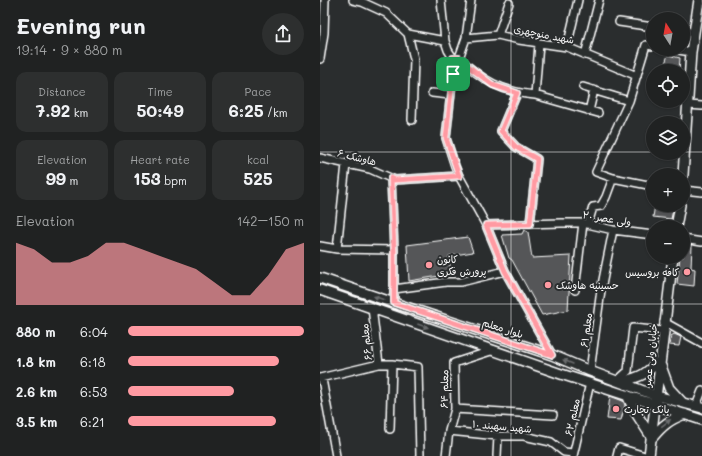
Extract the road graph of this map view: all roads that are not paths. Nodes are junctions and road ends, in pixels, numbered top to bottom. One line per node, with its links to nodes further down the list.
1 (325, 0): 12 (street)
2 (353, 0): 8 (street)
3 (441, 0): 18 (street)
4 (471, 0): 17 (street)
5 (578, 0): 20 (street)
6 (599, 0): 23 (street)
7 (699, 0): 14 (main road)
8 (363, 1): 15 (street)
9 (509, 3): 16 (street)
10 (619, 22): 11 (street)
11 (646, 26)
12 (322, 32): 25 (street)
13 (690, 32): 14 (street)
14 (694, 32): 21 (main road)
15 (408, 34): 18 (street); 40 (street)
16 (498, 35): 17 (street, شهید منوچهری); 19 (street, شهید منوچهری)
17 (466, 38): 24 (street)
18 (445, 40): 24 (street)
19 (539, 44): 20 (street, شهید منوچهری); 33 (street)
20 (567, 48): 23 (street, شهید منوچهری)
21 (691, 52): 26 (main road)
22 (646, 54): 27 (street)
23 (585, 55): 27 (street, شهید منوچهری)
24 (456, 58): 30 (street); 32 (street)
25 (320, 59)
26 (690, 69)
27 (638, 76): 34 (street)
28 (583, 87): 29 (street)
29 (594, 90): 34 (street); 38 (street)
30 (517, 93): 33 (street); 50 (street)
31 (432, 94): 32 (street)
32 (450, 95): 44 (street)
33 (535, 95): 38 (street)
34 (629, 101): 46 (street)
35 (690, 104): 36 (street)
36 (702, 106)
37 (688, 108): 43 (main road)
38 (589, 111): 39 (street)
39 (598, 113)
40 (412, 120)
41 (320, 158): 42 (street, هاوشک ۶)
42 (346, 164): 45 (street, هاوشک ۶); 58 (street)
43 (683, 168)
44 (459, 176): 45 (street, هاوشک ۶); 52 (street)
45 (391, 178): 59 (street)
46 (613, 178): 47 (street); 51 (street)
47 (646, 185)
48 (690, 191): 49 (street)
49 (702, 192)
50 (530, 224): 51 (street, ولی عصر ۲۰); 52 (street, ولی عصر ۲۰)
51 (585, 224): 53 (street, ولی عصر ۲۰); 65 (street)
52 (486, 225): 61 (street)
53 (613, 230): 54 (street, ولی عصر ۲۰); 75 (street, معلم ۶۱)
54 (646, 234)
55 (690, 240): 56 (street)
56 (702, 242)
57 (320, 246): 58 (street)
58 (337, 249): 59 (street)
59 (394, 250): 63 (street)
60 (671, 264): 68 (main road, خیابان ولی عصر)
61 (505, 271): 63 (street); 71 (street)
62 (320, 278): 66 (main road, بلوار معلم, one-way to 62)
63 (394, 289): 66 (street)
64 (320, 290): 67 (main road)
65 (574, 290)
66 (394, 303): 71 (main road, بلوار معلم)
67 (372, 308): 70 (main road, one-way to 70); 73 (street, معلم ۶۶)
68 (664, 327): 69 (street); 72 (main road, خیابان ولی عصر); 77 (street)
69 (702, 343)
70 (494, 350): 78 (main road); 85 (street, معلم ۶۴)
71 (552, 355): 75 (main road, بلوار معلم, one-way to 71)
72 (660, 361): 77 (main road); 81 (main road, خیابان ولی عصر); 82 (main road)
73 (379, 364): 74 (street); 76 (street, معلم ۶۶)
74 (392, 364): 89 (street); 95 (street)
75 (590, 371): 77 (main road, بلوار معلم)
76 (321, 378): 94 (street)
77 (622, 382): 80 (main road); 81 (main road, بلوار معلم)
78 (590, 383): 80 (main road); 93 (street, معلم ۶۲)
79 (702, 392): 84 (street)
80 (626, 394): 83 (main road); 92 (main road)
81 (657, 396): 82 (main road, بلوار معلم); 83 (main road, خیابان ولی عصر)
82 (682, 402): 84 (main road, بلوار معلم)
83 (655, 405): 86 (main road); 92 (main road, خیابان ولی عصر)
84 (699, 407)
85 (455, 409): 87 (street); 90 (street, معلم ۶۴)
86 (685, 414): 88 (main road); 92 (main road, one-way to 86)
87 (553, 415)
88 (702, 420)
89 (390, 429)
90 (449, 431): 91 (street, شهید سهبند ۱۰); 96 (street, معلم ۶۴)
91 (498, 436): 93 (street, شهید سهبند ۱۰); 97 (street)
92 (652, 438): 100 (main road, خیابان ولی عصر)
93 (573, 455)
94 (336, 456)
95 (420, 456)
96 (446, 456)
97 (497, 456)
98 (617, 456): 99 (street)
99 (645, 456)
100 (649, 456)

